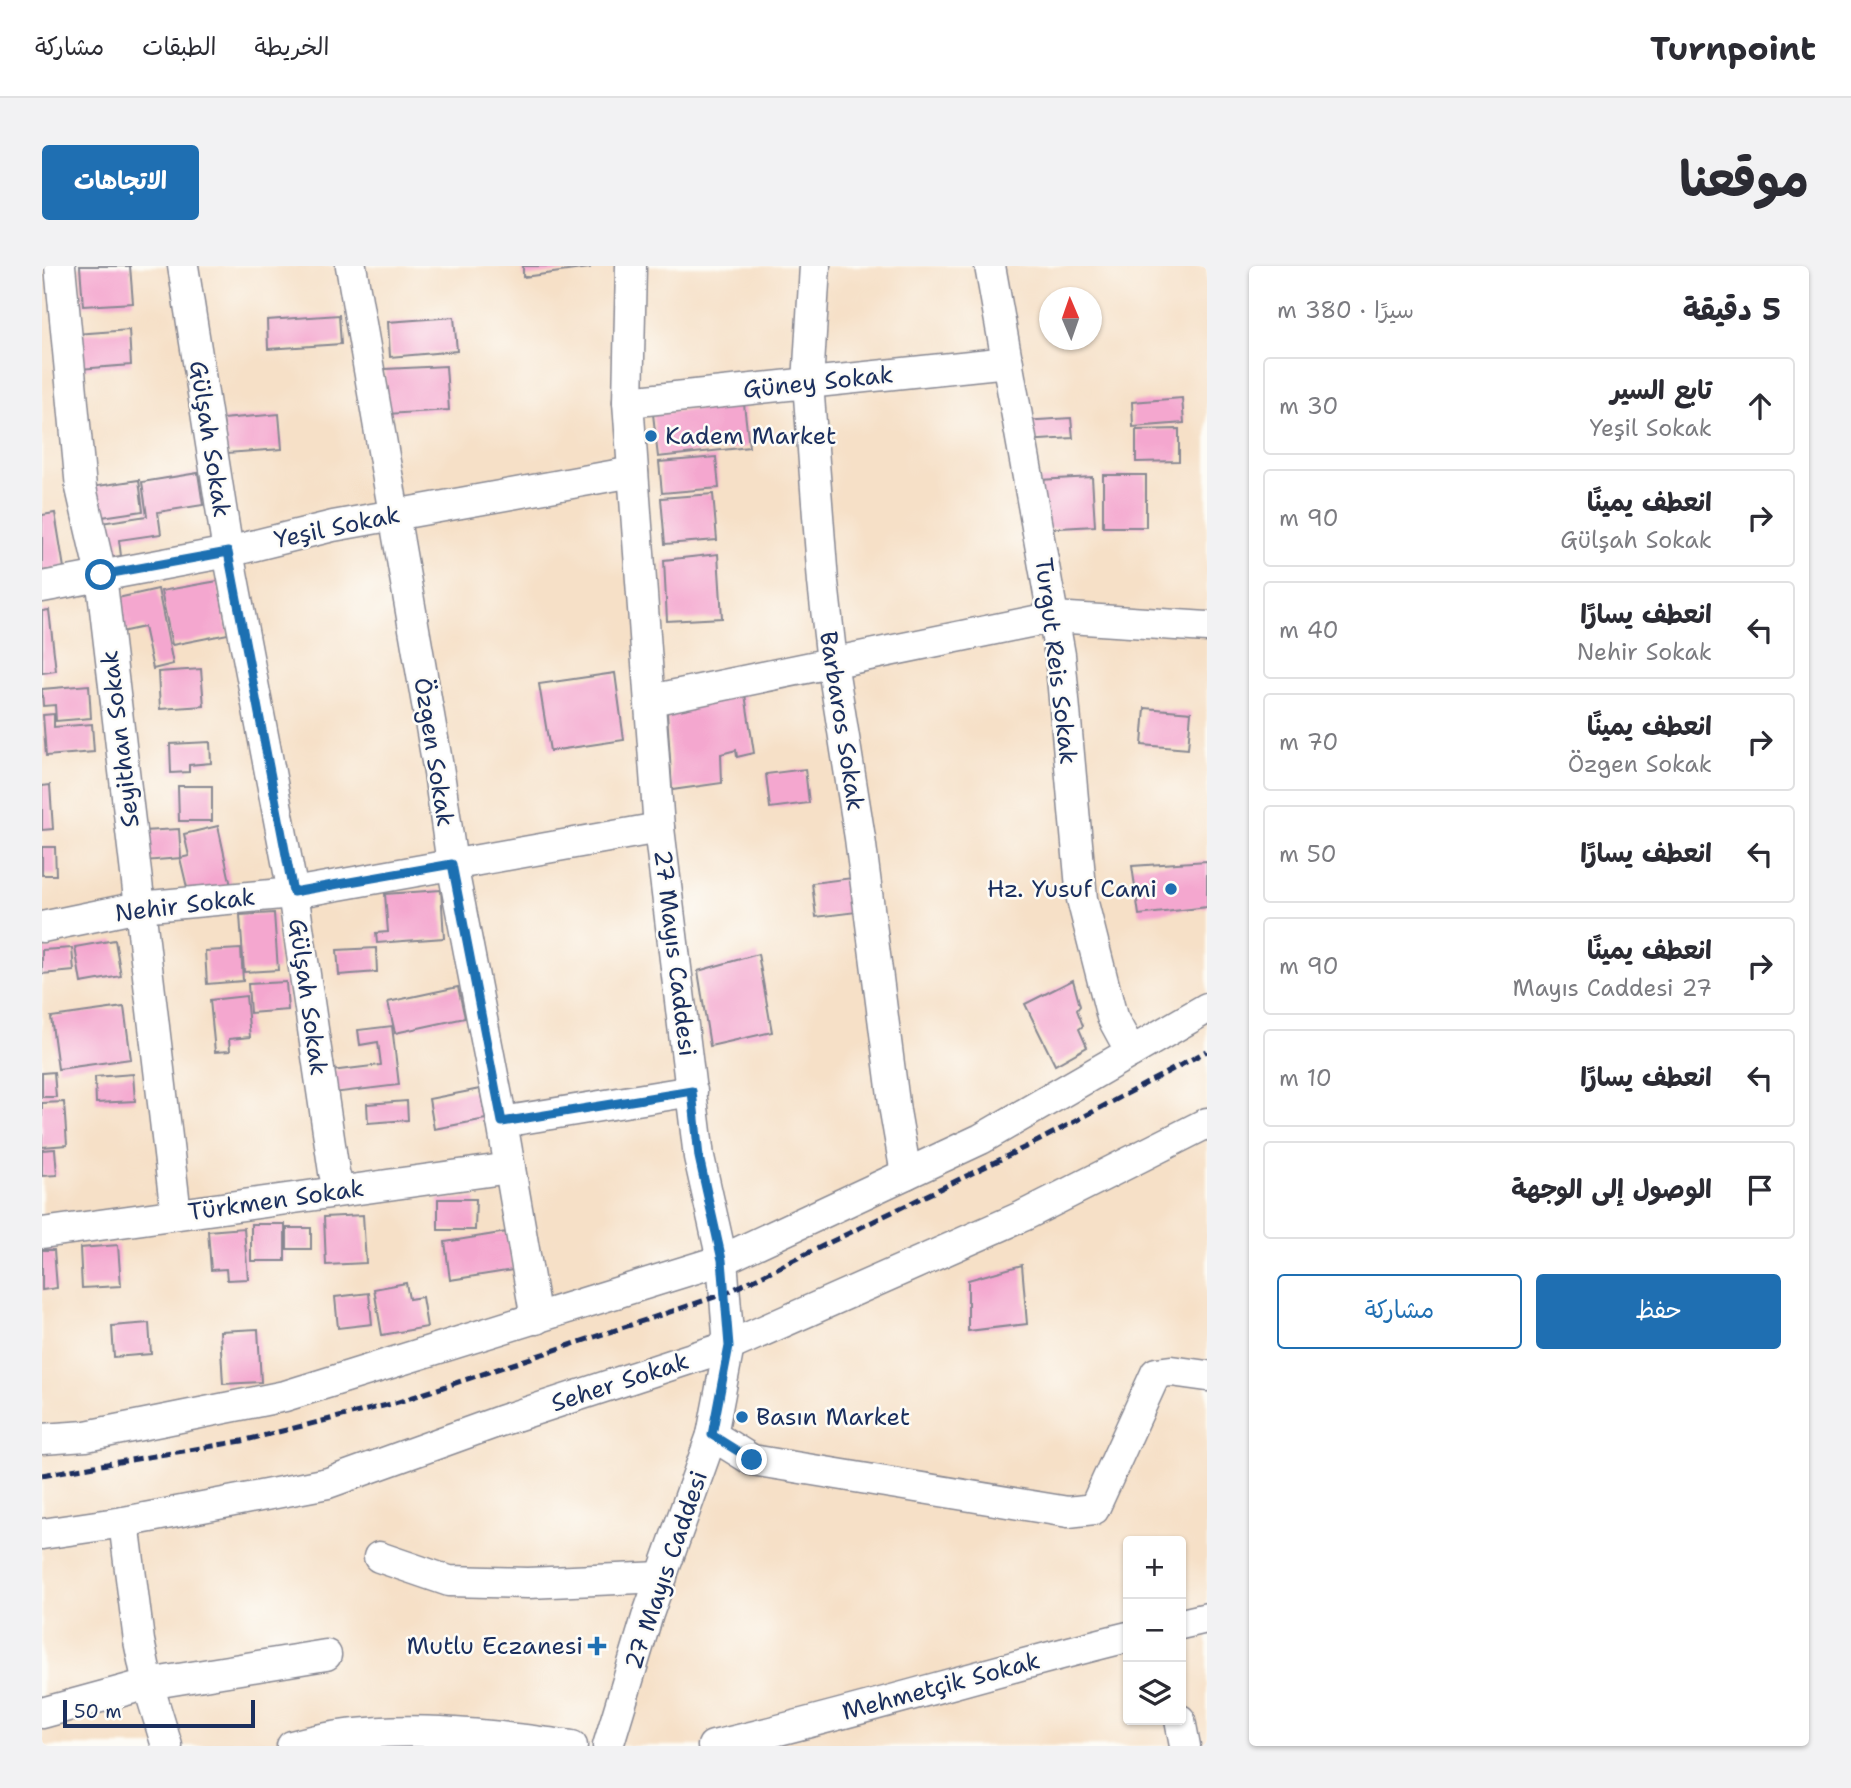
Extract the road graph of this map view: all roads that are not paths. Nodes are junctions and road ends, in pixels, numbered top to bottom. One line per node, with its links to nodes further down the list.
1 (60, 266): 13 (street, Seyithan Sokak)
2 (183, 266): 12 (street, Gülşah Sokak)
3 (351, 266): 11 (street, Özgen Sokak)
4 (631, 266): 9 (street, 27 Mayıs Caddesi)
5 (815, 266): 8 (street, Barbaros Sokak)
6 (990, 266): 7 (street, Turgut Reis Sokak)
7 (1008, 362): 8 (street, Güney Sokak); 15 (street, Turgut Reis Sokak)
8 (808, 383): 9 (street, Güney Sokak); 17 (street, Barbaros Sokak)
9 (628, 402): 10 (street, 27 Mayıs Caddesi)
10 (633, 472): 11 (street, Yeşil Sokak); 18 (street, 27 Mayıs Caddesi)
11 (394, 515): 12 (street, Yeşil Sokak); 20 (street, Özgen Sokak)
12 (228, 552): 13 (street, Yeşil Sokak); 21 (street, Gülşah Sokak)
13 (101, 575): 14 (street, Yeşil Sokak); 22 (street, Seyithan Sokak)
14 (42, 587)
15 (1054, 618): 16 (street); 17 (street); 25 (street, Turgut Reis Sokak)
16 (1207, 627)
17 (832, 662): 18 (street); 30 (street, Barbaros Sokak)
18 (651, 700): 19 (street, 27 Mayıs Caddesi)
19 (659, 828): 20 (street, Nehir Sokak); 26 (street, 27 Mayıs Caddesi)
20 (452, 864): 21 (street, Nehir Sokak); 27 (street, Özgen Sokak)
21 (293, 892): 22 (street, Nehir Sokak); 31 (street, Gülşah Sokak)
22 (139, 907): 23 (street, Nehir Sokak); 32 (street, Seyithan Sokak)
23 (42, 927)
24 (1207, 1008): 25 (street)
25 (1131, 1052): 30 (street)
26 (692, 1091): 27 (street); 34 (street, 27 Mayıs Caddesi)
27 (502, 1122): 29 (street, Özgen Sokak)
28 (1207, 1122): 36 (street, Seher Sokak)
29 (510, 1167): 31 (street, Türkmen Sokak); 35 (street, Özgen Sokak)
30 (906, 1174): 34 (street)
31 (339, 1191): 32 (street, Türkmen Sokak)
32 (176, 1214): 33 (street, Türkmen Sokak)
33 (42, 1233)
34 (722, 1260): 35 (street); 36 (street, 27 Mayıs Caddesi)
35 (536, 1319): 39 (street)
36 (729, 1346): 38 (street, 27 Mayıs Caddesi); 40 (street, Seher Sokak)
37 (1207, 1376): 38 (street)
38 (712, 1435): 43 (street, 27 Mayıs Caddesi)
39 (42, 1440)
40 (124, 1522): 41 (street, Seher Sokak); 48 (street)
41 (42, 1534)
42 (379, 1557): 43 (street)
43 (662, 1577): 55 (street, 27 Mayıs Caddesi)
44 (1207, 1618): 45 (street)
45 (1186, 1623)
46 (1123, 1638): 56 (street, Mehmetçik Sokak)
47 (326, 1655): 48 (street)
48 (148, 1684): 49 (street); 52 (street)
49 (42, 1713)
50 (1181, 1725): 57 (street)
51 (388, 1738): 53 (street); 54 (street)
52 (167, 1746)
53 (292, 1746)
54 (572, 1746)
55 (608, 1746)
56 (713, 1746)
57 (1185, 1746)

